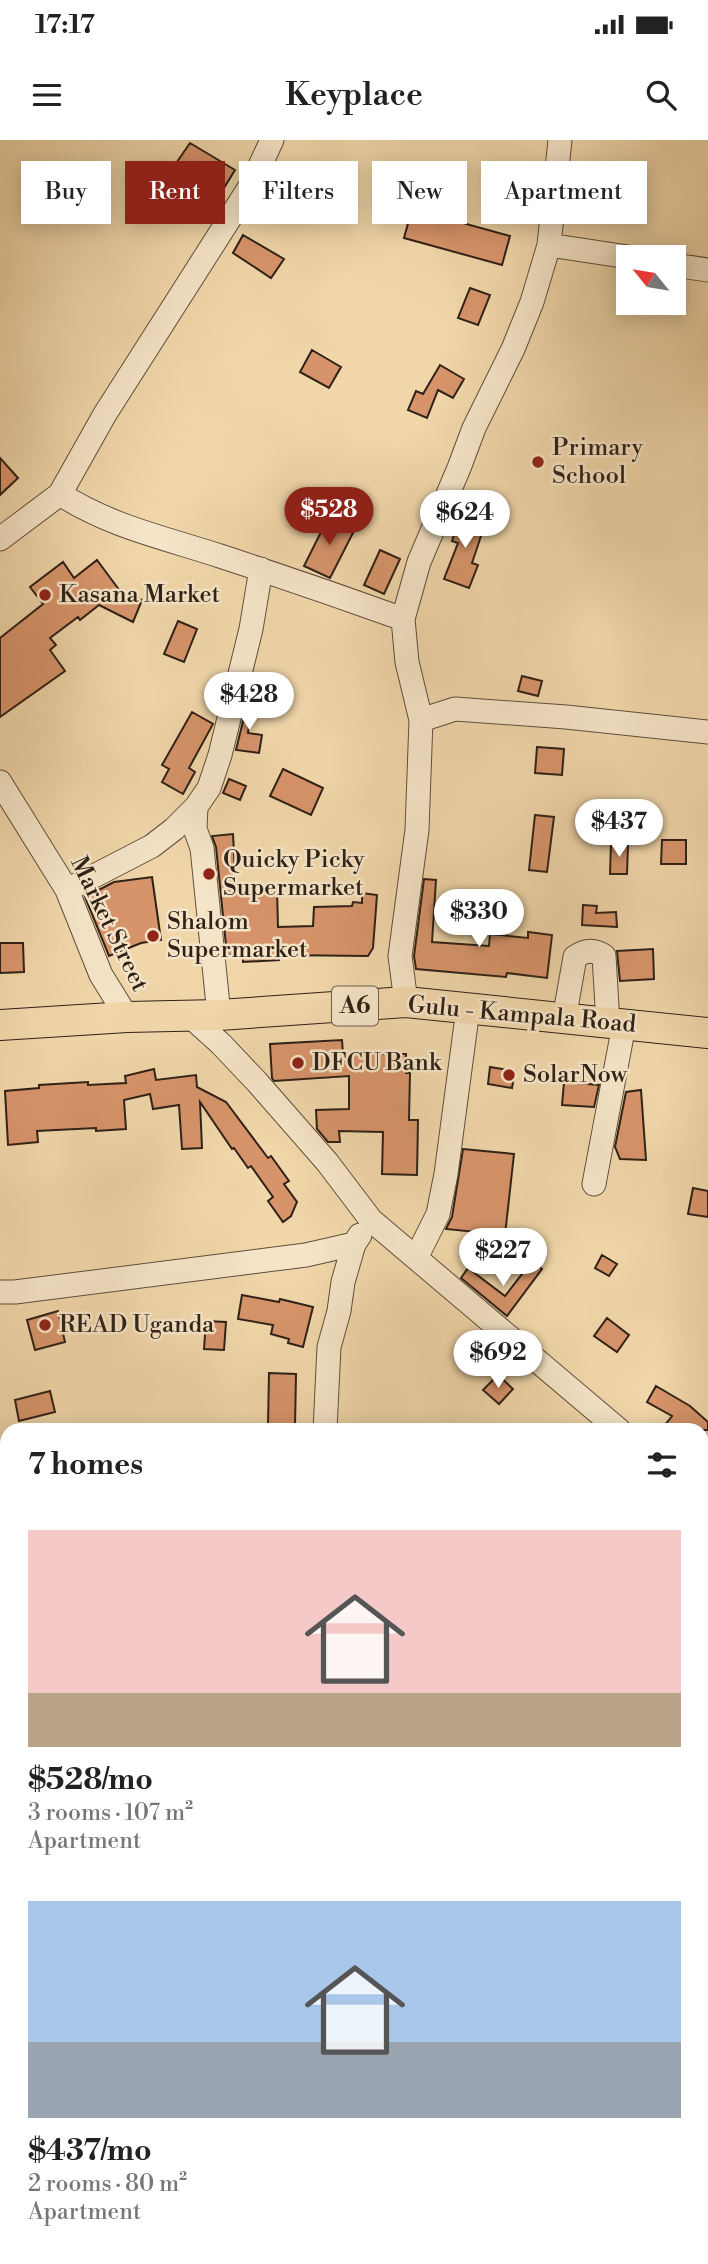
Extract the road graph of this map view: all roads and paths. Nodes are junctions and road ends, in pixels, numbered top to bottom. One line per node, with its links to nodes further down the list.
1 (272, 140): 7 (street)
2 (560, 140): 3 (street)
3 (549, 245): 4 (street); 10 (street)
4 (616, 255)
5 (686, 266): 6 (street)
6 (708, 270)
7 (60, 494): 8 (street); 9 (street)
8 (0, 539)
9 (261, 569): 10 (street); 14 (street)
10 (402, 619): 11 (street)
11 (421, 720): 12 (street); 16 (street)
12 (708, 732)
13 (0, 782): 15 (street, Market Street)
14 (196, 807): 15 (street); 18 (street)
15 (67, 890): 20 (street, Market Street)
16 (406, 1002): 17 (main road, Gulu - Kampala Road / A6); 18 (main road, Gulu - Kampala Road / A6)
17 (468, 1009): 21 (main road, Gulu - Kampala Road / A6); 28 (street)
18 (219, 1015): 19 (main road, Gulu - Kampala Road / A6)
19 (190, 1016): 20 (main road, Gulu - Kampala Road / A6); 26 (street)
20 (127, 1017): 23 (main road, Gulu - Kampala Road / A6)
21 (564, 1018): 22 (main road, Gulu - Kampala Road / A6); 22 (street)
22 (616, 1024): 24 (main road, Gulu - Kampala Road / A6); 25 (street)
23 (0, 1025)
24 (708, 1033)
25 (594, 1184)
26 (371, 1220): 27 (street); 28 (street)
27 (354, 1244): 29 (street); 30 (street)
28 (416, 1258): 31 (street)
29 (0, 1292)
30 (325, 1423)
31 (611, 1423)

